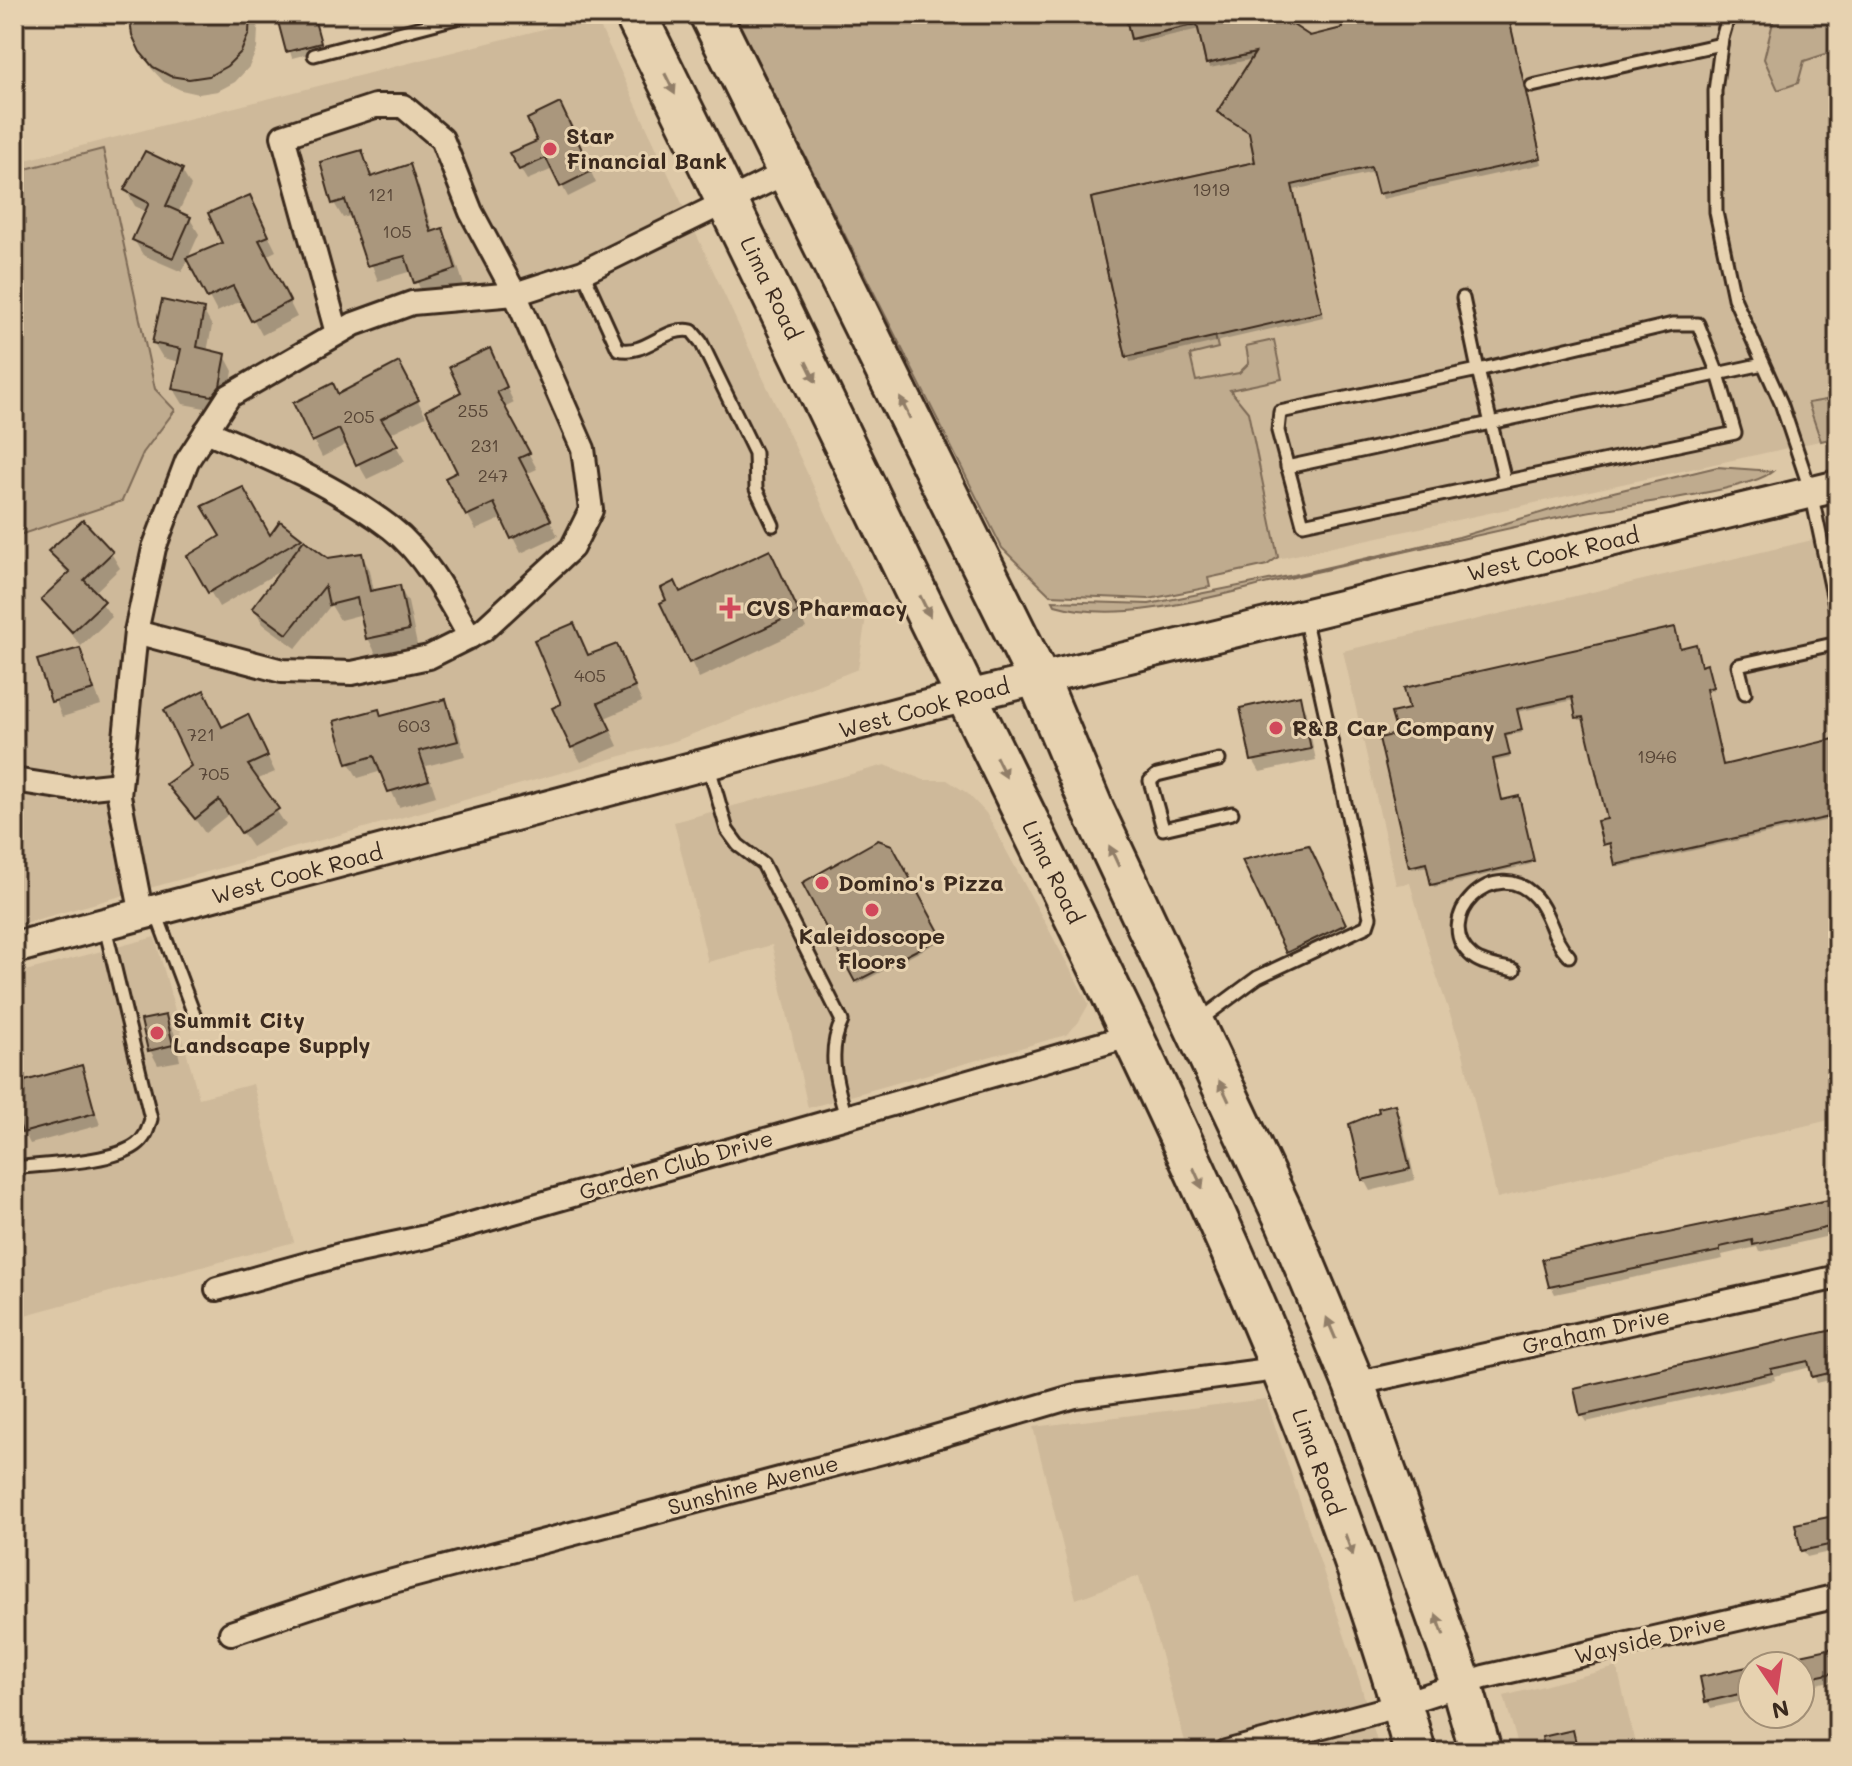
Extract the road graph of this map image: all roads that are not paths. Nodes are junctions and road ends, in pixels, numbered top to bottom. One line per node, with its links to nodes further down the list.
1 (471, 14): 6 (lane)
2 (635, 14): 9 (highway, Lima Road, one-way to 9)
3 (710, 14): 8 (highway)
4 (1729, 14): 5 (lane)
5 (1721, 44): 7 (lane); 14 (lane)
6 (314, 55)
7 (1532, 86)
8 (789, 171): 9 (street); 28 (highway, one-way to 8)
9 (728, 202): 10 (street); 30 (highway, Lima Road, one-way to 30)
10 (583, 272): 11 (street); 22 (lane)
11 (515, 294): 13 (street); 13 (street); 26 (street)
12 (1463, 298): 15 (lane)
13 (337, 333): 18 (street)
14 (1763, 364): 16 (lane); 21 (lane)
15 (1478, 370): 16 (lane); 17 (lane); 19 (lane)
16 (1718, 374): 17 (lane); 20 (lane)
17 (1490, 425): 19 (lane); 20 (lane)
18 (206, 431): 25 (street); 26 (street)
19 (1287, 467): 20 (lane)
20 (1505, 481)
21 (1825, 489): 23 (main road, West Cook Road); 24 (lane)
22 (773, 525)
23 (1303, 613): 28 (main road, West Cook Road); 42 (lane)
24 (1838, 619)
25 (136, 632): 26 (street); 34 (street)
26 (470, 637)
27 (1838, 643): 29 (lane)
28 (1038, 678): 30 (main road, West Cook Road); 42 (highway, one-way to 28)
29 (1745, 693)
30 (967, 697): 32 (main road, West Cook Road); 43 (highway, Lima Road, one-way to 43)
31 (1219, 760): 35 (lane)
32 (708, 763): 36 (main road, West Cook Road); 44 (lane)
33 (14, 780): 34 (street)
34 (120, 784): 36 (street)
35 (1232, 813)
36 (149, 914): 37 (main road, West Cook Road); 41 (lane)
37 (105, 927): 38 (main road, West Cook Road); 45 (lane)
38 (14, 948)
39 (1569, 956): 40 (lane)
40 (1514, 970)
41 (195, 1017)
42 (1192, 1024): 49 (highway, one-way to 42)
43 (1133, 1035): 44 (street, Garden Club Drive); 48 (highway, Lima Road, one-way to 48)
44 (846, 1117): 47 (street, Garden Club Drive)
45 (14, 1168)
46 (1838, 1277): 49 (street, Graham Drive)
47 (217, 1289)
48 (1281, 1362): 51 (street, Sunshine Avenue); 53 (highway, Lima Road, one-way to 53)
49 (1354, 1384): 52 (highway, one-way to 49)
50 (1838, 1596): 52 (street, Wayside Drive)
51 (231, 1633)
52 (1461, 1683): 53 (street, Wayside Drive); 56 (highway)
53 (1402, 1704): 54 (street, Wayside Drive); 55 (highway, Lima Road)
54 (1226, 1752)
55 (1415, 1752)
56 (1481, 1752)

